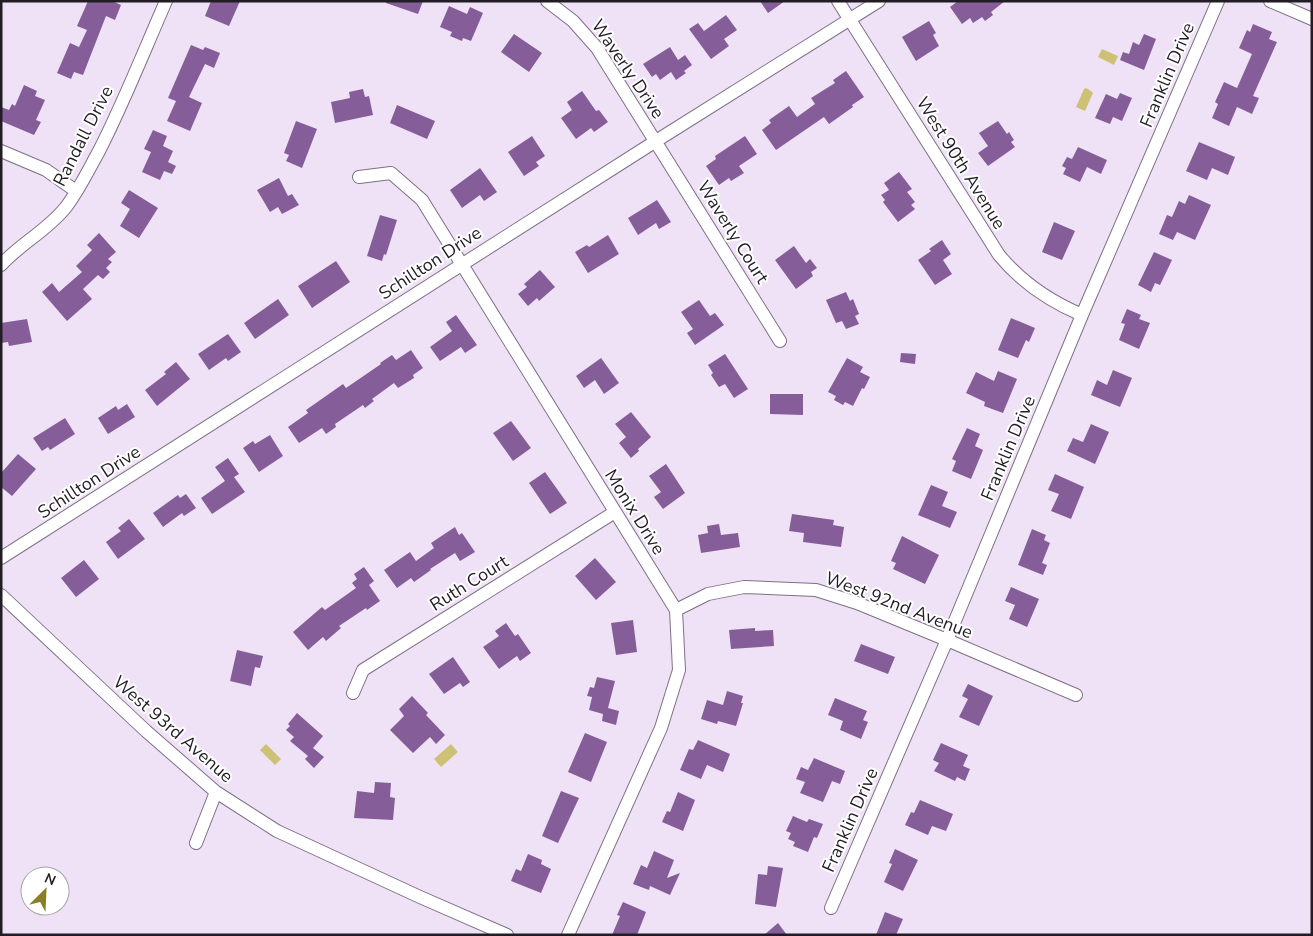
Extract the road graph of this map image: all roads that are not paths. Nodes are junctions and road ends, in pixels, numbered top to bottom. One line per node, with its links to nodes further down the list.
1 (166, 1): 12 (street, Randall Drive)
2 (547, 1): 9 (street, Waverly Drive)
3 (838, 1): 8 (street, West 90th Avenue)
4 (879, 1): 8 (street, Schillton Drive)
5 (1218, 1): 15 (street, Franklin Drive)
6 (1270, 1): 7 (street)
7 (1312, 19)
8 (850, 20): 9 (street, Schillton Drive); 15 (street, West 90th Avenue)
9 (656, 141): 14 (street, Schillton Drive); 16 (street, Waverly Court)
10 (1, 151): 12 (street)
11 (359, 177): 14 (street, Monix Drive)
12 (76, 191): 13 (street, Randall Drive)
13 (1, 265)
14 (460, 265): 17 (street, Monix Drive); 18 (street, Schillton Drive)
15 (1082, 315): 21 (street, Franklin Drive)
16 (780, 342)
17 (615, 512): 20 (street, Monix Drive); 22 (street, Ruth Court)
18 (1, 558)
19 (1, 595): 24 (street, West 93rd Avenue)
20 (676, 610): 21 (street, West 92nd Avenue); 28 (street, Monix Drive)
21 (947, 640): 23 (street, West 92nd Avenue); 26 (street, Franklin Drive)
22 (353, 693)
23 (1076, 695)
24 (216, 792): 25 (street); 27 (street, West 93rd Avenue)
25 (196, 843)
26 (830, 908)
27 (507, 935)
28 (568, 935)

